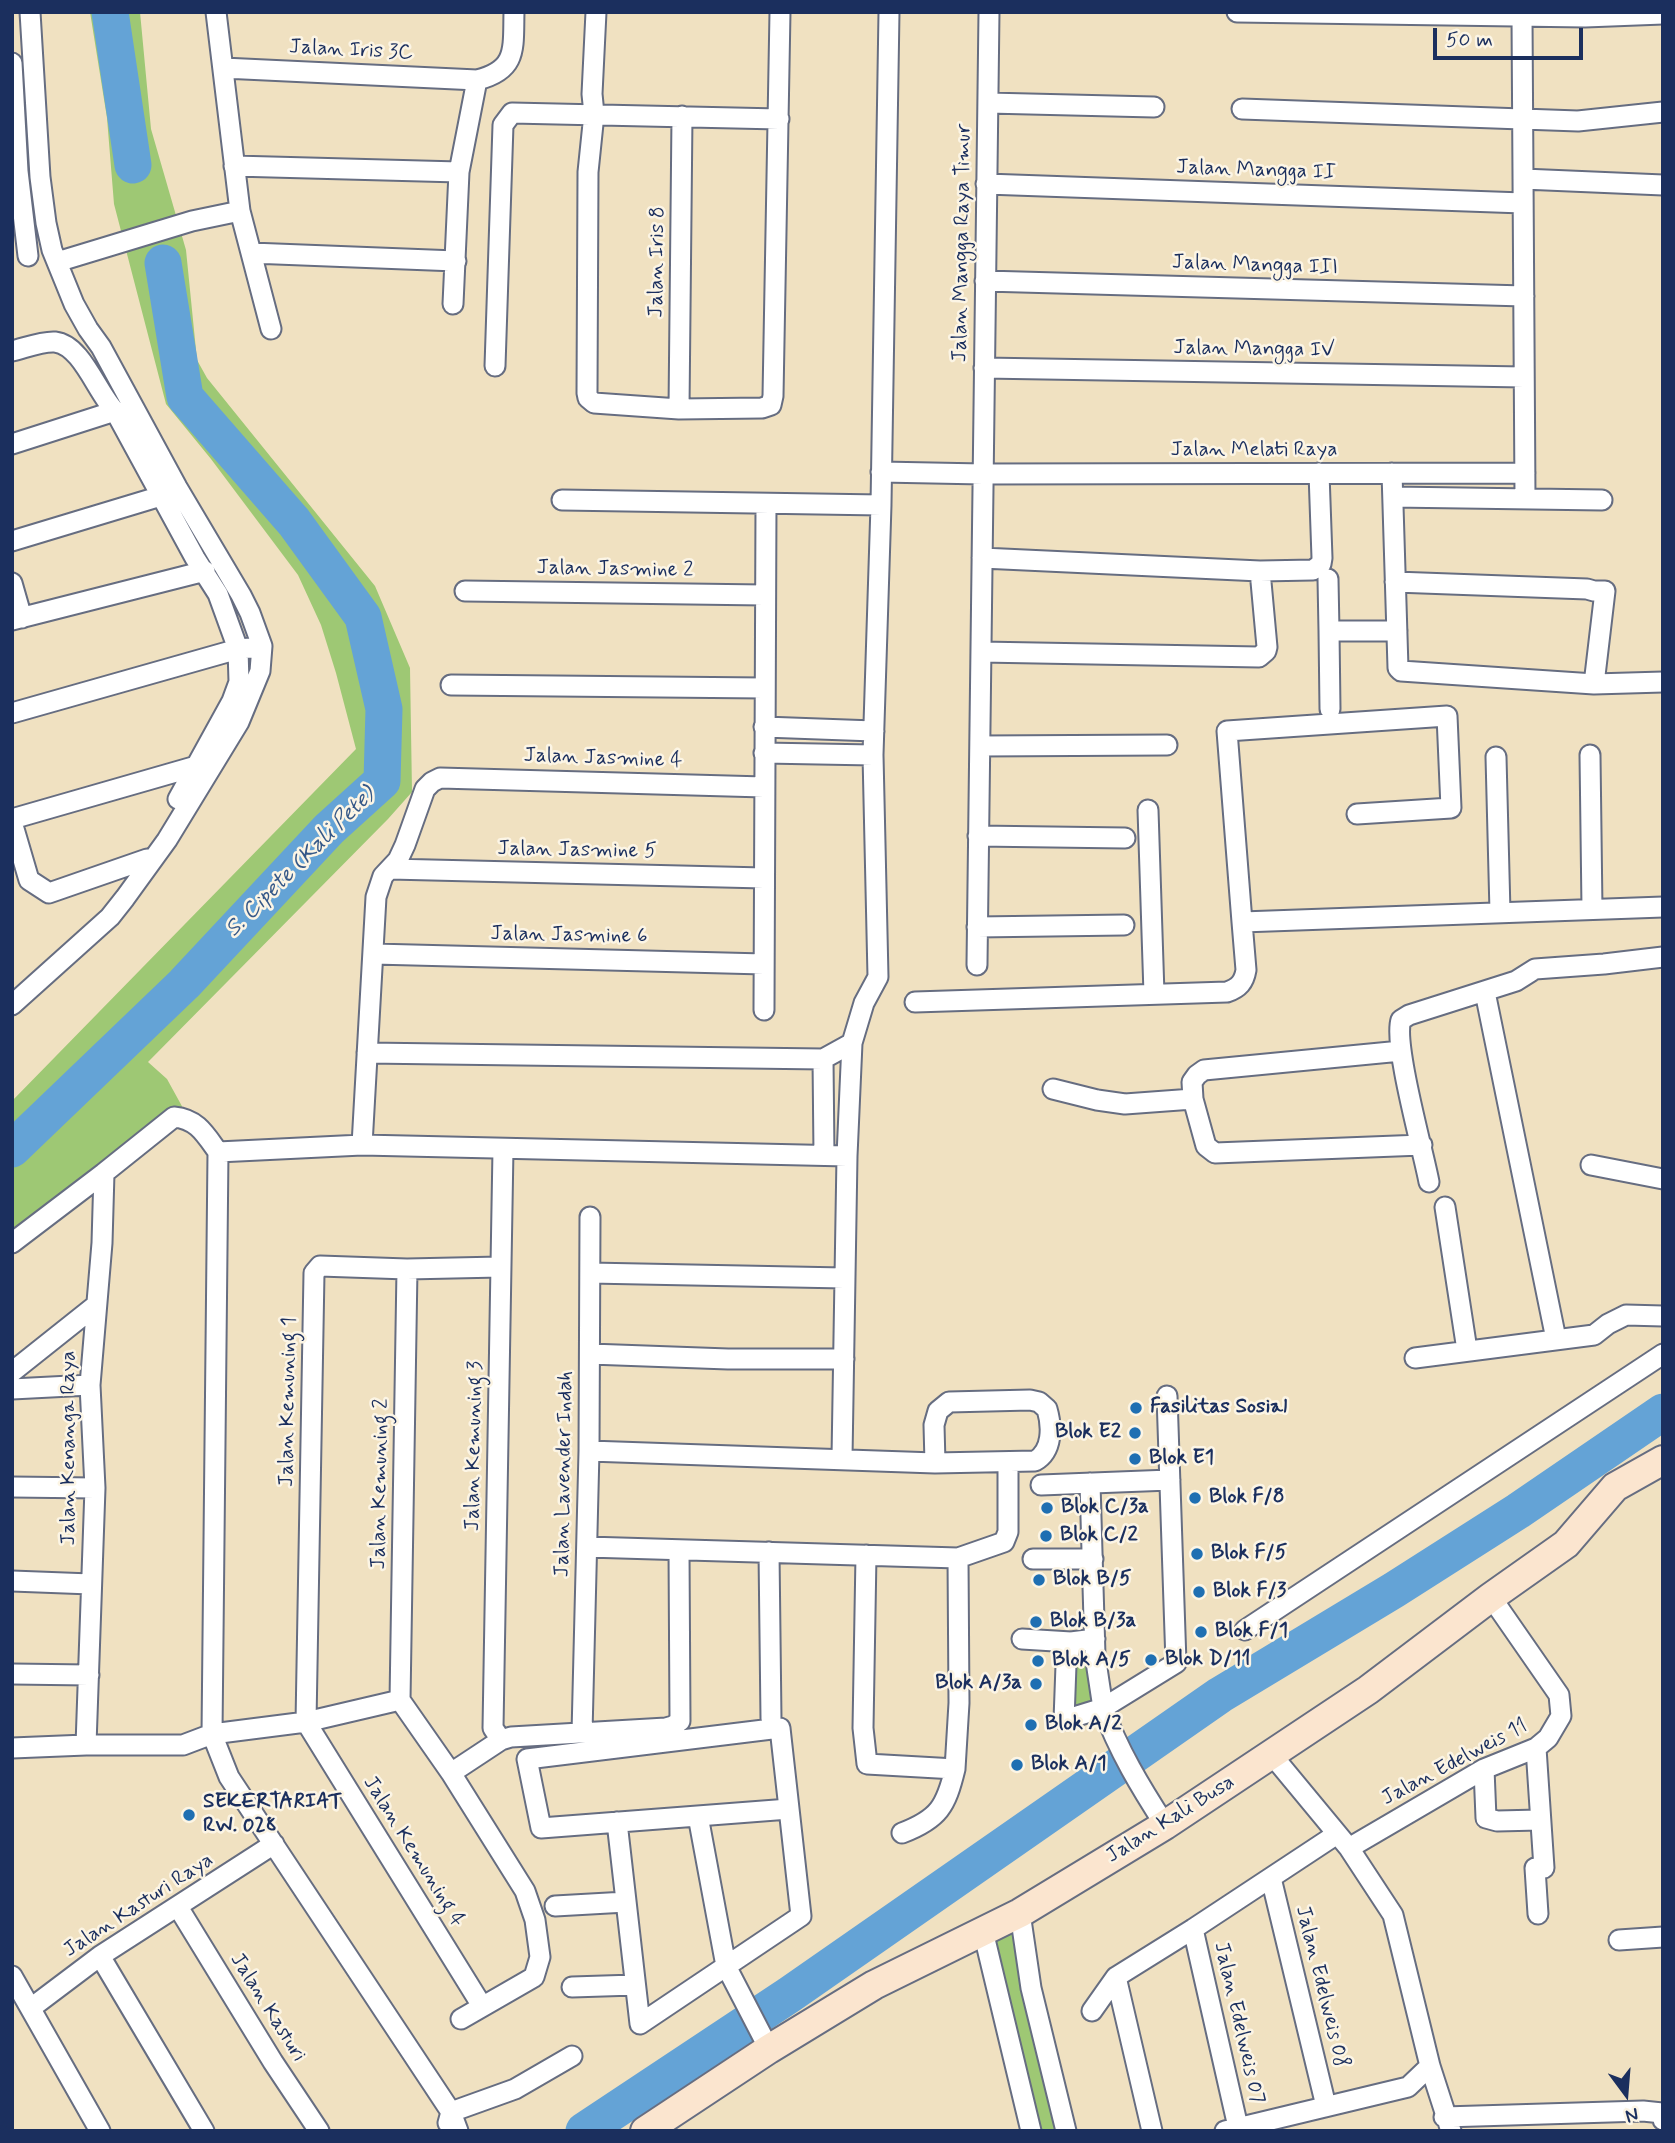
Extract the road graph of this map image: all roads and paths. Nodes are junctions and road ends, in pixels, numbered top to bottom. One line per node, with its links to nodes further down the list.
1 (30, 12): 32 (street)
2 (216, 12): 12 (street)
3 (514, 12): 14 (street)
4 (596, 12): 19 (street)
5 (780, 12): 22 (street)
6 (889, 12): 46 (street)
7 (989, 12): 15 (street, Jalan Mangga Raya Timur)
8 (1237, 12): 9 (street)
9 (1293, 13): 11 (street)
10 (1663, 13): 11 (street)
11 (1522, 16): 21 (street)
12 (223, 68): 14 (street, Jalan Iris 3C); 23 (street)
13 (13, 72): 24 (street)
14 (477, 80): 25 (street)
15 (988, 103): 16 (street); 27 (street, Jalan Mangga Raya Timur)
16 (1154, 107)
17 (1242, 108): 21 (street)
18 (1663, 112): 21 (street)
19 (594, 114): 20 (street); 40 (street); 43 (street)
20 (682, 116): 22 (street); 43 (street, Jalan Iris 8)
21 (1522, 118): 26 (street)
22 (779, 119): 43 (street)
23 (234, 166): 25 (street); 30 (street)
24 (15, 172): 33 (street)
25 (459, 172): 34 (street)
26 (1523, 179): 28 (street); 29 (street)
27 (986, 184): 29 (street, Jalan Mangga II); 35 (street, Jalan Mangga Raya Timur)
28 (1663, 185)
29 (1523, 203): 36 (street)
30 (240, 211): 31 (street); 32 (street)
31 (251, 253): 34 (street); 38 (street)
32 (54, 256): 33 (street); 70 (street)
33 (20, 258)
34 (456, 261): 37 (street)
35 (985, 281): 36 (street, Jalan Mangga III); 41 (street, Jalan Mangga Raya Timur)
36 (1524, 296): 42 (street)
37 (453, 304)
38 (271, 329)
39 (12, 351): 44 (street)
40 (495, 366)
41 (984, 368): 42 (street, Jalan Mangga IV); 50 (street, Jalan Mangga Raya Timur)
42 (1524, 377): 49 (street)
43 (679, 409)
44 (115, 411): 45 (street); 51 (street)
45 (12, 444)
46 (881, 472): 50 (street, Jalan Melati Raya); 57 (street)
47 (1319, 473): 48 (street, Jalan Melati Raya); 50 (street, Jalan Melati Raya); 61 (street)
48 (1392, 473): 49 (street, Jalan Melati Raya); 52 (street)
49 (1525, 473): 53 (street)
50 (983, 474): 59 (street, Jalan Mangga Raya Timur)
51 (161, 496): 58 (street); 60 (street)
52 (1393, 497): 53 (street); 63 (street)
53 (1525, 497): 55 (street)
54 (562, 500): 56 (street)
55 (1602, 500)
56 (766, 503): 57 (street); 66 (street)
57 (881, 505): 80 (street)
58 (12, 541)
59 (982, 558): 61 (street); 72 (street, Jalan Mangga Raya Timur)
60 (205, 571): 67 (street); 71 (street)
61 (1260, 571): 72 (street)
62 (1328, 579): 68 (street)
63 (1395, 582): 69 (street); 74 (street)
64 (12, 583): 67 (street)
65 (466, 591): 66 (street, Jalan Jasmine 2)
66 (764, 595): 76 (street)
67 (17, 619)
68 (1329, 631): 69 (street); 77 (street)
69 (1396, 631): 74 (street)
70 (262, 646): 71 (street); 87 (street)
71 (238, 649): 78 (street); 88 (street)
72 (981, 652): 82 (street, Jalan Mangga Raya Timur)
73 (1663, 682): 74 (street)
74 (1594, 684)
75 (451, 685): 76 (street)
76 (764, 688): 79 (street)
77 (1330, 709)
78 (12, 713)
79 (764, 727): 80 (street); 83 (street)
80 (874, 731): 84 (street)
81 (1167, 745): 82 (street)
82 (980, 746): 93 (street, Jalan Mangga Raya Timur)
83 (764, 753): 84 (street); 89 (street)
84 (873, 755): 113 (street)
85 (1590, 755): 99 (street)
86 (1496, 757): 100 (street)
87 (214, 762): 88 (street); 95 (street)
88 (194, 767): 92 (street); 95 (street)
89 (764, 786): 96 (street, Jalan Jasmine 4); 97 (street)
90 (1147, 810): 109 (street)
91 (1357, 814): 101 (street)
92 (12, 821): 95 (street)
93 (978, 836): 94 (street); 103 (street, Jalan Mangga Raya Timur)
94 (1125, 838)
95 (149, 860): 111 (street)
96 (390, 869): 97 (street, Jalan Jasmine 5); 104 (street)
97 (764, 878): 106 (street)
98 (1663, 907): 99 (street)
99 (1592, 909): 100 (street)
100 (1500, 912): 101 (street)
101 (1242, 922): 109 (street)
102 (1124, 925): 103 (street)
103 (977, 927): 107 (street, Jalan Mangga Raya Timur)
104 (374, 954): 106 (street, Jalan Jasmine 6); 115 (street)
105 (1663, 957): 108 (street)
106 (764, 964): 112 (street)
107 (977, 965)
108 (1485, 992): 114 (street); 138 (street)
109 (1154, 994): 110 (street)
110 (915, 1002)
111 (12, 1005)
112 (764, 1010)
113 (852, 1043): 116 (street); 124 (street)
114 (1401, 1051): 118 (street); 120 (street)
115 (367, 1053): 116 (street); 119 (street)
116 (823, 1059): 123 (street)
117 (1053, 1089): 118 (street)
118 (1193, 1099): 120 (street)
119 (362, 1145): 121 (street); 122 (street)
120 (1422, 1145): 128 (street)
121 (503, 1149): 123 (street); 132 (street, Jalan Kemuning 3)
122 (218, 1152): 126 (street); 179 (street)
123 (824, 1155): 124 (street)
124 (847, 1156): 135 (street)
125 (1591, 1165): 127 (street)
126 (104, 1173): 131 (street); 136 (street, Jalan Kenanga Raya)
127 (1663, 1179)
128 (1429, 1182)
129 (1445, 1207): 139 (street)
130 (590, 1216): 134 (street, Jalan Lavender Indah)
131 (12, 1243)
132 (500, 1267): 133 (street, Jalan Kemuning 1); 180 (street, Jalan Kemuning 3)
133 (407, 1269): 174 (street, Jalan Kemuning 2); 177 (street, Jalan Kemuning 1)
134 (590, 1273): 135 (street); 140 (street, Jalan Lavender Indah)
135 (844, 1278): 143 (street)
136 (95, 1306): 144 (street); 145 (street, Jalan Kenanga Raya)
137 (1663, 1316): 138 (street)
138 (1556, 1339): 139 (street)
139 (1467, 1350): 142 (street)
140 (590, 1354): 143 (street); 148 (street, Jalan Lavender Indah)
141 (1663, 1354): 168 (street)
142 (1415, 1358)
143 (844, 1359): 149 (street)
144 (12, 1372)
145 (90, 1385): 146 (street); 157 (street, Jalan Kenanga Raya)
146 (12, 1389)
147 (1167, 1396): 153 (street)
148 (589, 1451): 149 (street); 158 (street, Jalan Lavender Indah)
149 (842, 1458): 152 (street)
150 (1663, 1460): 167 (street, Jalan Kali Busa)
151 (1008, 1462): 152 (street); 152 (street); 162 (street)
152 (935, 1463)
153 (1170, 1480): 154 (street); 175 (street)
154 (1090, 1483): 155 (street); 164 (street)
155 (1041, 1485)
156 (12, 1486): 157 (street)
157 (95, 1488): 166 (street, Jalan Kenanga Raya)
158 (587, 1547): 159 (street); 178 (street, Jalan Lavender Indah)
159 (679, 1550): 160 (street); 178 (street)
160 (769, 1552): 161 (street); 176 (street)
161 (866, 1555): 162 (street); 185 (street)
162 (958, 1558): 185 (street)
163 (1033, 1559): 164 (street)
164 (1093, 1559): 170 (street)
165 (12, 1581): 166 (street)
166 (92, 1584): 173 (street, Jalan Kenanga Raya)
167 (1491, 1597): 183 (street, Jalan Edelweis 11); 184 (street, Jalan Kali Busa)
168 (1245, 1630)
169 (1021, 1639): 171 (street)
170 (1095, 1639): 171 (street); 175 (street)
171 (1071, 1642): 175 (street)
172 (12, 1674): 173 (street)
173 (89, 1675): 181 (street, Jalan Kenanga Raya)
174 (400, 1700): 177 (street); 187 (street)
175 (1103, 1708): 192 (street)
176 (771, 1719)
177 (306, 1722): 179 (street); 212 (street, Jalan Kemuning 4)
178 (582, 1733): 180 (street)
179 (212, 1734): 181 (street); 195 (street)
180 (501, 1740): 187 (street)
181 (86, 1745): 182 (street)
182 (12, 1748)
183 (1535, 1748): 186 (street, Jalan Edelweis 11); 190 (street)
184 (1272, 1755): 192 (street, Jalan Kali Busa); 194 (street)
185 (955, 1769): 193 (street)
186 (1484, 1769): 190 (street); 194 (street, Jalan Edelweis 11)
187 (451, 1773): 212 (street)
188 (789, 1809): 189 (street); 191 (street); 207 (street)
189 (698, 1816): 191 (street); 207 (street)
190 (1539, 1820): 201 (street)
191 (617, 1822): 197 (street)
192 (1165, 1825): 200 (street, Jalan Kali Busa)
193 (902, 1833)
194 (1343, 1841): 196 (street, Jalan Edelweis 11); 218 (street)
195 (274, 1844): 199 (street, Jalan Kasturi Raya); 221 (street)
196 (1271, 1878): 202 (street, Jalan Edelweis 11); 219 (street, Jalan Edelweis 08)
197 (626, 1902): 198 (street); 210 (street)
198 (555, 1906)
199 (178, 1907): 206 (street, Jalan Kasturi Raya); 227 (street, Jalan Kasturi)
200 (1020, 1913): 203 (street, Jalan Kali Busa); 231 (street)
201 (1538, 1914)
202 (1193, 1929): 209 (street, Jalan Edelweis 11); 224 (street, Jalan Edelweis 07)
203 (983, 1931): 216 (street, Jalan Kali Busa); 230 (street)
204 (1663, 1937): 205 (street)
205 (1619, 1940)
206 (100, 1956): 213 (street, Jalan Kasturi Raya); 226 (street)
207 (726, 1966): 210 (street); 216 (street)
208 (12, 1976): 213 (street)
209 (1116, 1977): 214 (street); 232 (street)
210 (635, 1985): 211 (street)
211 (572, 1987)
212 (482, 2006): 215 (street)
213 (31, 2008): 225 (street)
214 (1092, 2011)
215 (461, 2020)
216 (769, 2049): 229 (street, Jalan Kali Busa)
217 (572, 2056): 221 (street)
218 (1430, 2066): 219 (street); 222 (street)
219 (1326, 2106): 224 (street)
220 (1663, 2120): 223 (street)
221 (449, 2121): 228 (street)
222 (1448, 2124): 223 (street)
223 (1496, 2124)
224 (1231, 2129)
225 (100, 2131)
226 (204, 2131)
227 (319, 2131)
228 (458, 2131)
229 (645, 2131)
230 (1031, 2131)
231 (1066, 2131)
232 (1152, 2131)

